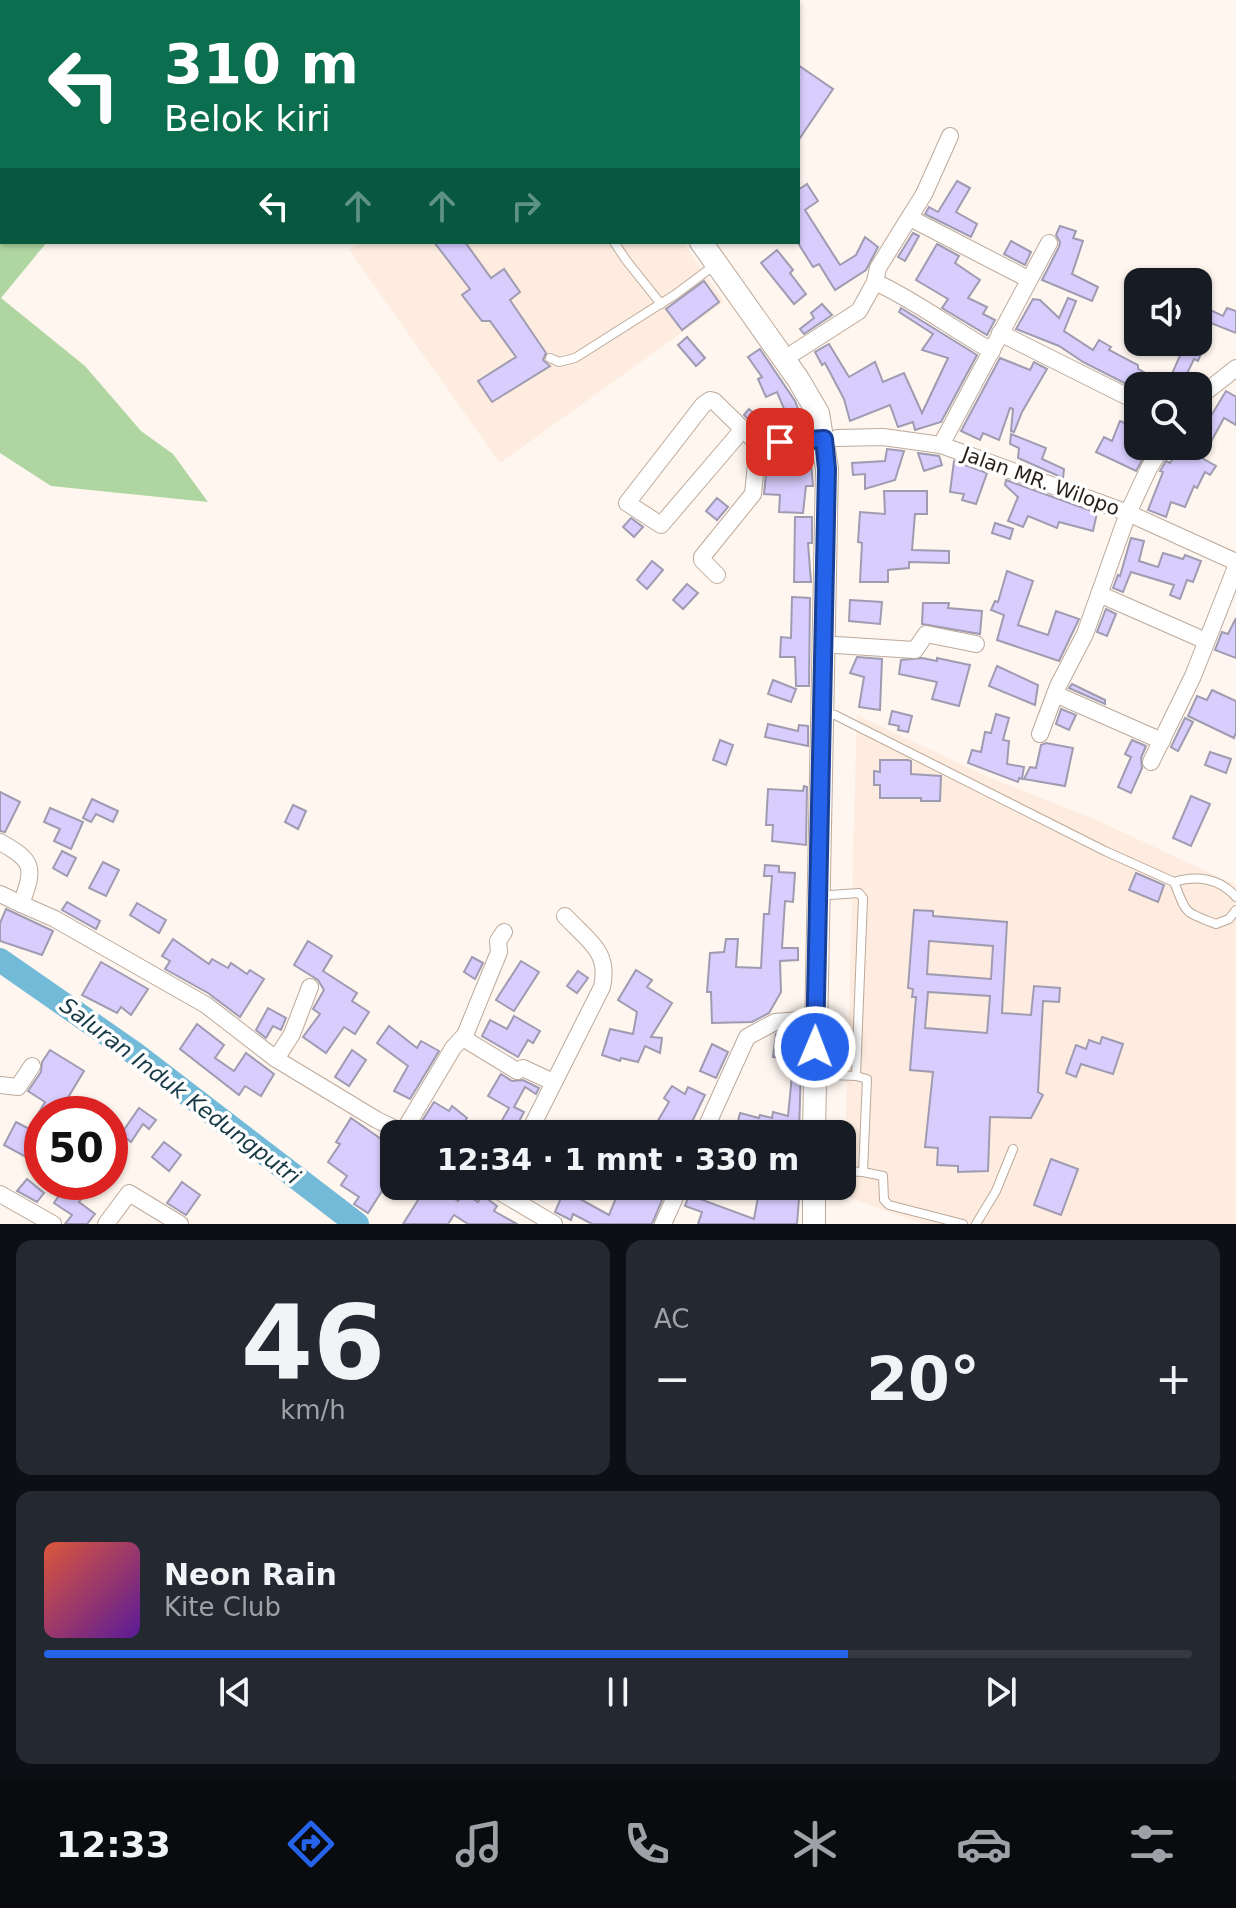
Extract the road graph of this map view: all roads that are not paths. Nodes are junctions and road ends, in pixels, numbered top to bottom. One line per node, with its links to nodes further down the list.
1 (950, 136): 2 (street)
2 (910, 218): 6 (street); 7 (street)
3 (1049, 243): 6 (street)
4 (616, 244): 8 (lane)
5 (717, 253): 8 (lane); 11 (main road); 16 (main road)
6 (1028, 279): 9 (street)
7 (875, 282): 10 (street); 11 (street)
8 (661, 304): 12 (lane)
9 (1000, 333): 10 (street); 15 (street)
10 (992, 351): 20 (street)
11 (795, 352): 16 (main road)
12 (550, 358)
13 (1236, 368): 14 (street)
14 (1212, 387)
15 (1124, 395)
16 (824, 413): 18 (main road)
17 (743, 429): 17 (street); 19 (street)
18 (830, 439): 19 (street, Jalan MR. Wilopo); 20 (street, Jalan MR. Wilopo); 28 (main road); 30 (main road)
19 (758, 444): 24 (street)
20 (941, 445): 22 (street, Jalan MR. Wilopo)
21 (1154, 460): 22 (street)
22 (1128, 513): 23 (street, Jalan MR. Wilopo); 25 (street)
23 (1236, 564): 26 (street)
24 (717, 575)
25 (1099, 594): 26 (street); 29 (street)
26 (1206, 641): 32 (street)
27 (976, 644): 28 (street)
28 (836, 645): 30 (main road)
29 (1055, 694): 31 (street); 32 (street)
30 (828, 715): 35 (lane); 37 (main road)
31 (1040, 734)
32 (1162, 741): 33 (street)
33 (1151, 762)
34 (0, 842): 39 (street)
35 (1174, 882): 38 (lane); 40 (lane)
36 (0, 894): 39 (street)
37 (825, 896): 44 (main road); 48 (main road); 49 (lane)
38 (1236, 897)
39 (21, 904): 46 (street)
40 (1236, 910)
41 (565, 916): 50 (street)
42 (504, 932): 45 (street)
43 (310, 987): 46 (street)
44 (815, 1019): 48 (main road); 54 (street)
45 (463, 1038): 50 (street); 52 (street)
46 (276, 1059): 57 (street)
47 (32, 1066): 51 (street)
48 (822, 1075): 49 (lane); 55 (main road); 56 (main road)
49 (856, 1076): 60 (lane)
50 (553, 1082): 53 (street)
51 (0, 1085)
52 (411, 1120)
53 (535, 1120)
54 (709, 1120)
55 (816, 1120)
56 (827, 1120)
57 (380, 1121)
58 (1013, 1149): 74 (lane)
59 (856, 1172): 60 (lane)
60 (863, 1172): 73 (lane)
61 (0, 1194): 66 (street)
62 (517, 1200): 69 (street)
63 (674, 1200): 70 (street)
64 (814, 1200): 71 (main road)
65 (829, 1200): 72 (main road)
66 (53, 1224)
67 (106, 1224): 68 (street)
68 (180, 1224)
69 (554, 1224)
70 (663, 1224)
71 (814, 1224)
72 (829, 1224)
73 (963, 1224)
74 (976, 1224)

